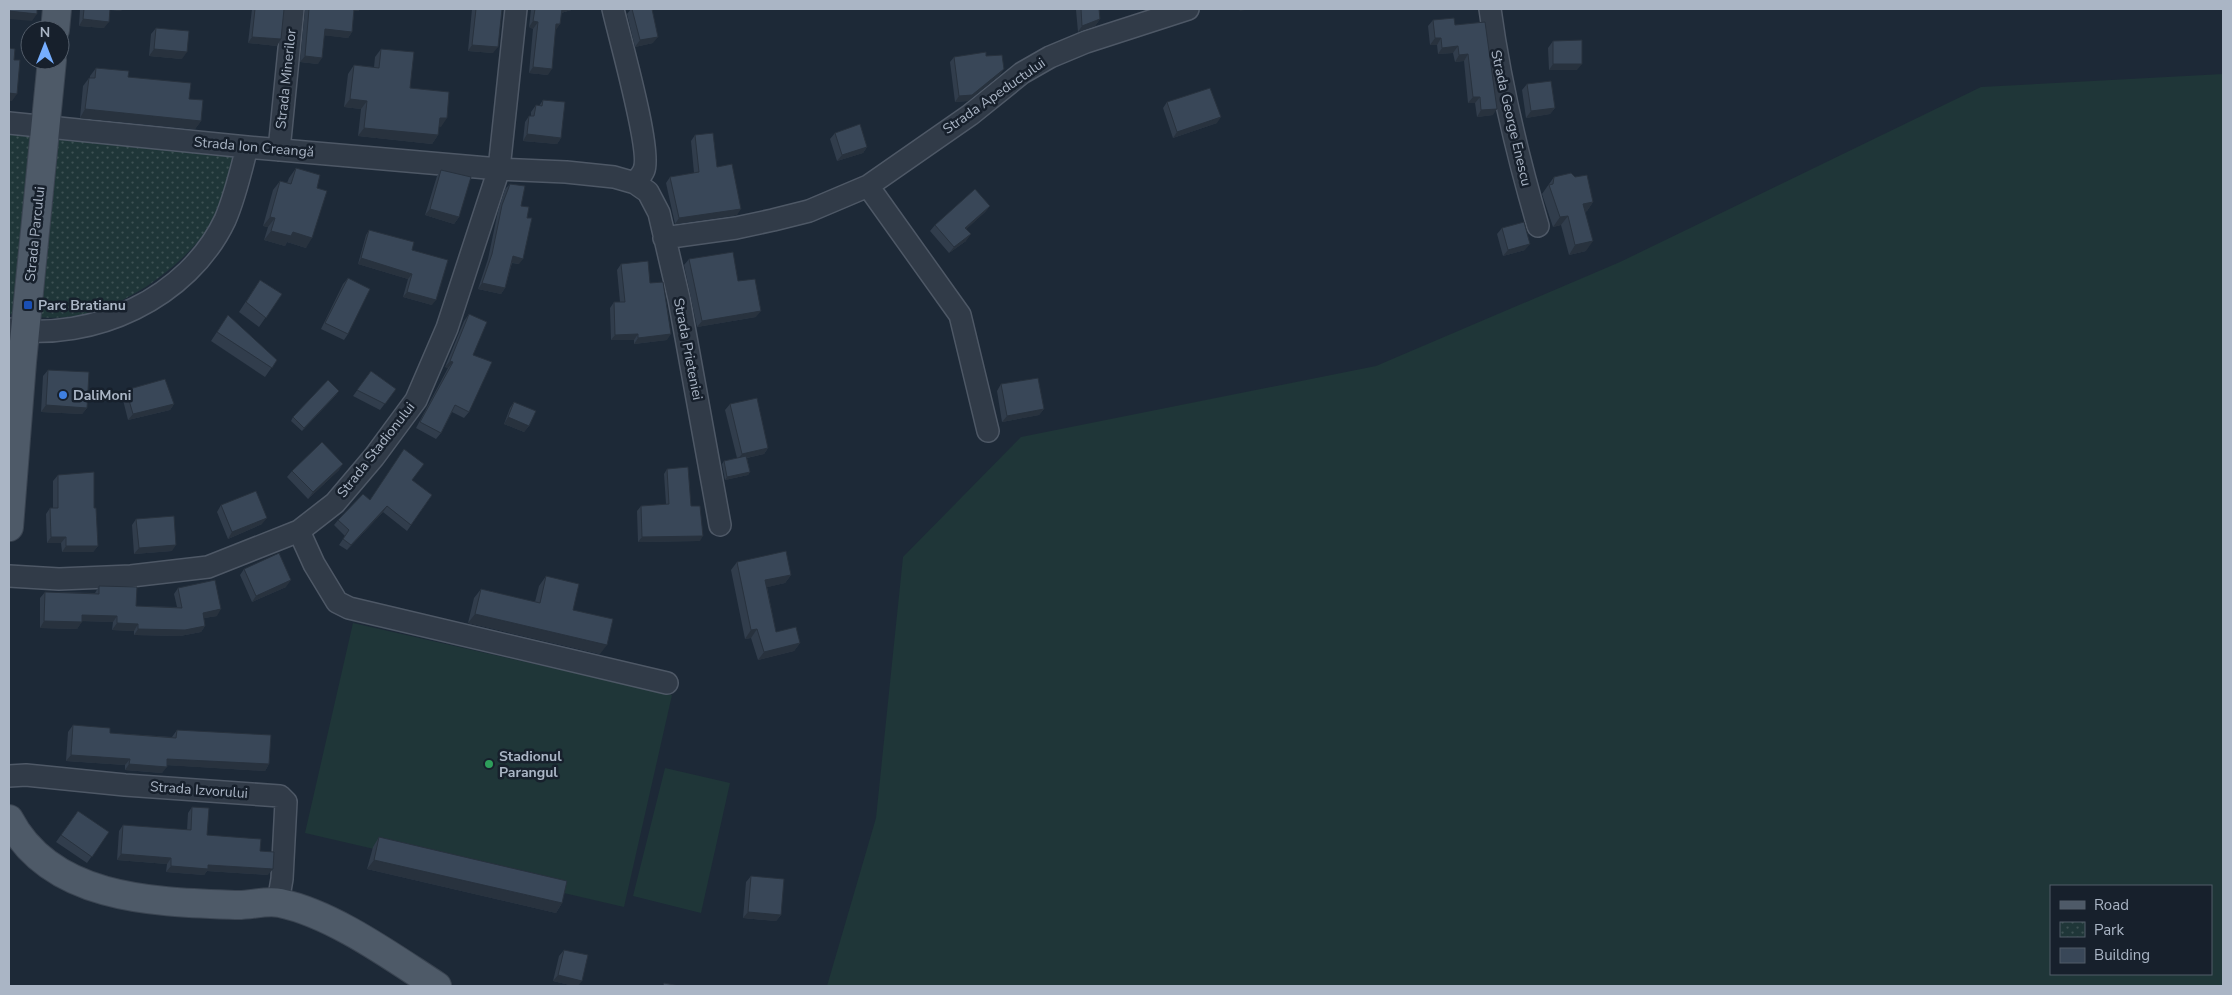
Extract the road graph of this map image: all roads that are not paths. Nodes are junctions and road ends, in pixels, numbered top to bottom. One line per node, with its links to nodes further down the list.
1 (294, 9): 10 (street, Strada Minerilor)
2 (516, 9): 11 (street, Strada Stadionului)
3 (612, 9): 12 (street)
4 (1188, 9): 13 (street, Strada Apeductului)
5 (1490, 9): 14 (street, Strada George Enescu)
6 (51, 70): 8 (main road, Strada Parcului)
7 (9, 123): 8 (street, Strada Ion Creangă)
8 (46, 126): 9 (street, Strada Ion Creangă); 16 (main road, Strada Parcului)
9 (247, 147): 10 (street, Strada Ion Creangă); 16 (street)
10 (279, 150): 11 (street, Strada Ion Creangă)
11 (499, 169): 12 (street); 20 (street, Strada Stadionului)
12 (635, 183): 15 (street, Strada Prieteniei)
13 (868, 186): 15 (street, Strada Apeductului); 17 (street)
14 (1538, 226)
15 (664, 238): 18 (street, Strada Prieteniei)
16 (17, 330): 19 (main road, Strada Parcului)
17 (988, 431)
18 (720, 525)
19 (9, 527)
20 (299, 531): 21 (street, Strada Stadionului); 22 (street)
21 (9, 576)
22 (667, 683)
23 (9, 776): 25 (street, Strada Izvorului)
24 (11, 827): 25 (main road)
25 (278, 902): 26 (main road)
26 (437, 986)

